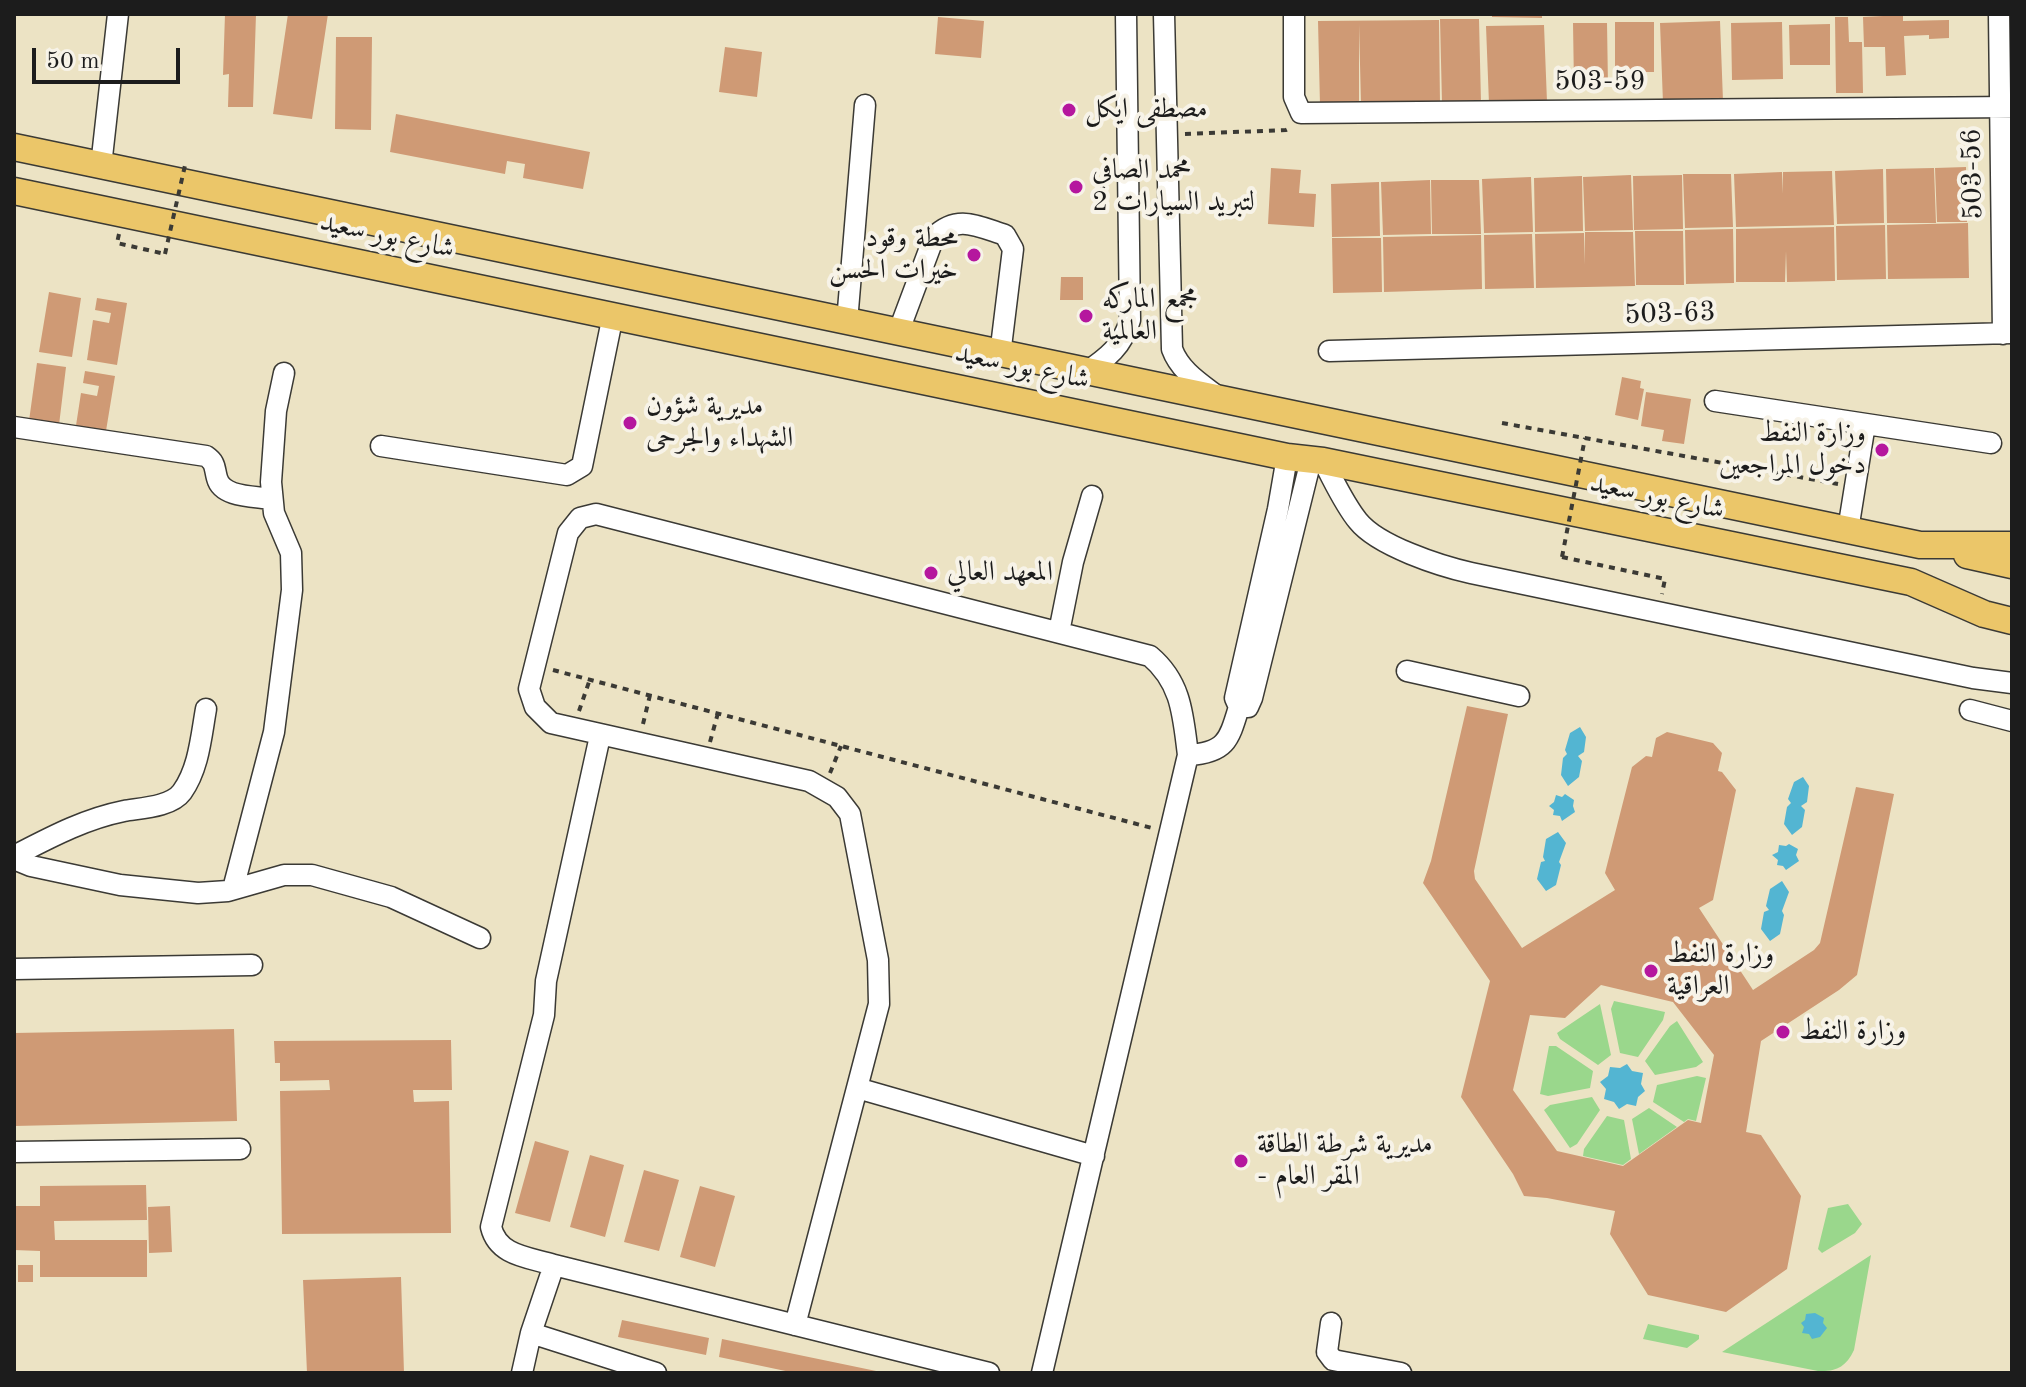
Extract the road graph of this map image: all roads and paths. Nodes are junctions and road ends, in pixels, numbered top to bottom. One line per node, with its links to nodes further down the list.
1 (118, 14): 12 (street)
2 (1126, 14): 22 (street)
3 (1164, 14): 9 (street)
4 (1294, 14): 8 (street)
5 (1999, 14): 7 (street, 503-56)
6 (865, 105): 16 (street)
7 (2006, 107): 8 (street, 503-59); 18 (street, 503-56)
8 (1301, 113): 9 (path)
9 (1167, 134): 23 (street)
10 (14, 147): 12 (main road, شارع بور سعيد)
11 (186, 161): 14 (path, bridge)
12 (101, 166): 16 (main road, شارع بور سعيد)
13 (14, 191): 15 (main road, شارع بور سعيد)
14 (117, 243)
15 (613, 315): 30 (street); 31 (main road, شارع بور سعيد)
16 (847, 322): 17 (main road, شارع بور سعيد)
17 (898, 333): 20 (main road, شارع بور سعيد); 20 (street)
18 (2007, 333): 19 (street, 503-63)
19 (1329, 351)
20 (1000, 355): 22 (main road, شارع بور سعيد)
21 (284, 373): 34 (street)
22 (1085, 373): 23 (main road, شارع بور سعيد)
23 (1221, 400): 37 (main road, شارع بور سعيد)
24 (1715, 401): 26 (street)
25 (1502, 423): 28 (path)
26 (1865, 424): 29 (street); 32 (street)
27 (14, 427): 34 (street)
28 (1585, 438): 32 (path); 41 (path, bridge)
29 (1991, 443)
30 (381, 446)
31 (1307, 459): 35 (street); 36 (street); 42 (main road, شارع بور سعيد); 49 (street)
32 (1855, 487): 37 (street)
33 (1092, 496): 45 (street)
34 (271, 499): 66 (street)
35 (1278, 509): 36 (street); 52 (street)
36 (1298, 514): 52 (street)
37 (1848, 530): 38 (main road, شارع بور سعيد)
38 (1920, 545): 39 (main road, شارع بور سعيد); 40 (main road)
39 (2012, 545)
40 (2012, 565)
41 (1665, 579)
42 (1911, 582): 43 (main road); 44 (main road, شارع بور سعيد)
43 (2012, 602)
44 (2012, 621)
45 (1059, 632): 46 (street); 61 (street)
46 (535, 665): 48 (path); 57 (street)
47 (1407, 671): 51 (street)
48 (590, 679): 50 (path); 57 (path)
49 (2012, 683)
50 (650, 695): 55 (path); 59 (path)
51 (1519, 696)
52 (1239, 707): 61 (street)
53 (206, 709): 65 (street)
54 (1970, 710): 56 (street)
55 (718, 713): 60 (path); 62 (path)
56 (2012, 721)
57 (573, 729): 58 (street)
58 (600, 736): 59 (street); 74 (street)
59 (639, 744): 62 (street)
60 (841, 746): 63 (path); 64 (path)
61 (1188, 755): 64 (street)
62 (706, 759): 63 (street)
63 (824, 790): 70 (street)
64 (1171, 833): 73 (street)
65 (14, 857): 66 (street)
66 (233, 889): 67 (street)
67 (480, 938)
68 (252, 965): 69 (street)
69 (14, 969)
70 (857, 1088): 73 (street); 76 (street)
71 (240, 1149): 72 (street)
72 (14, 1152)
73 (1094, 1156): 81 (street)
74 (554, 1265): 76 (street); 77 (street)
75 (1331, 1323): 82 (street)
76 (795, 1325): 80 (street)
77 (531, 1333): 78 (street); 79 (street)
78 (522, 1373)
79 (656, 1373)
80 (989, 1373)
81 (1042, 1373)
82 (1401, 1373)

